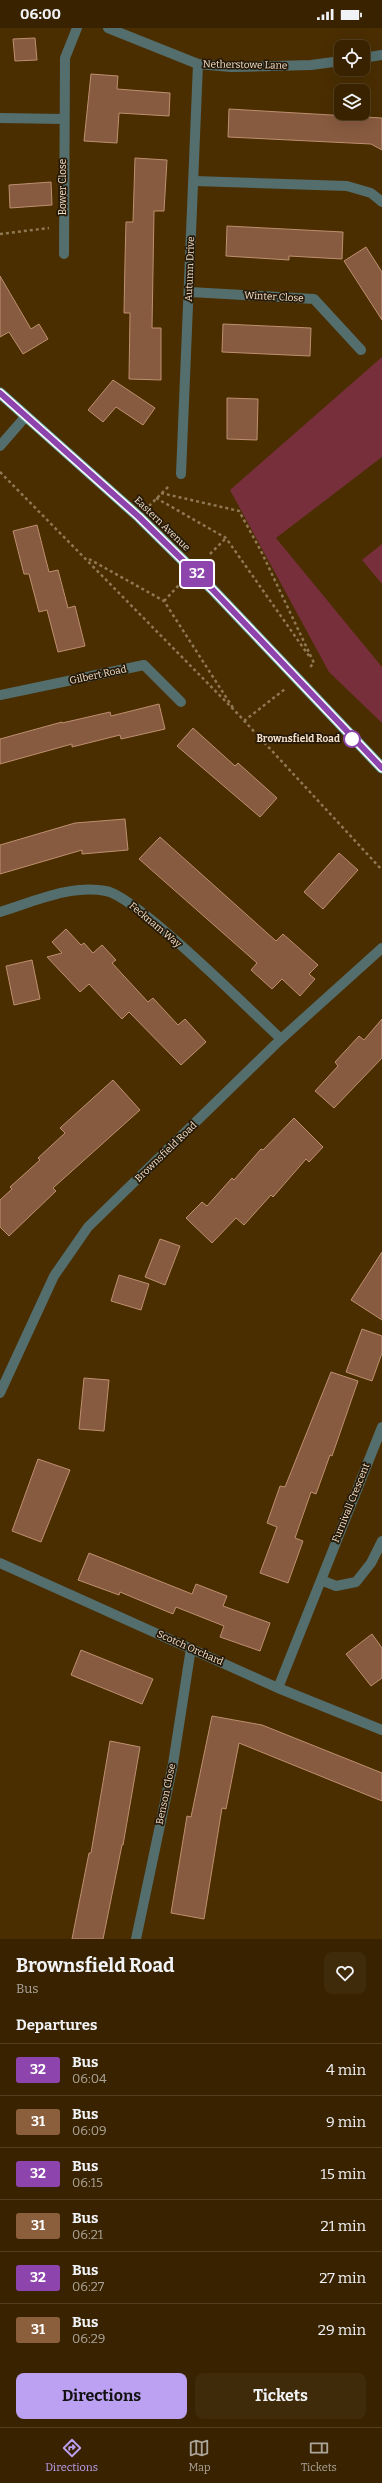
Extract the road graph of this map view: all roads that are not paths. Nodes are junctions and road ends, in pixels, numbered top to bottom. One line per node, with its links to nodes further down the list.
1 (77, 28): 8 (street, Bower Close)
2 (108, 28): 6 (street, Netherstowe Lane)
3 (382, 55): 4 (street)
4 (370, 57)
5 (334, 62): 6 (street, Netherstowe Lane)
6 (198, 64): 9 (street, Autumn Drive)
7 (0, 118): 8 (street)
8 (64, 119): 11 (street, Bower Close)
9 (194, 181): 10 (street); 12 (street, Autumn Drive)
10 (382, 202)
11 (64, 254)
12 (190, 292): 13 (street, Winter Close); 17 (street, Autumn Drive)
13 (361, 350)
14 (0, 393): 15 (highway, Eastern Avenue)
15 (26, 416): 16 (street); 20 (highway, Eastern Avenue)
16 (0, 446)
17 (182, 474)
18 (0, 695): 19 (street, Gilbert Road)
19 (181, 702)
20 (382, 768)
21 (0, 912): 23 (street, Fecknam Way)
22 (382, 948): 23 (street, Brownsfield Road)
23 (281, 1039): 24 (street, Brownsfield Road)
24 (0, 1393)
25 (382, 1427): 28 (street, Furnivall Crescent)
26 (382, 1541): 28 (street)
27 (0, 1563): 29 (street, Scotch Orchard)
28 (321, 1580): 30 (street, Furnivall Crescent)
29 (191, 1648): 30 (street, Scotch Orchard); 32 (street, Benson Close)
30 (278, 1688): 31 (street, Scotch Orchard)
31 (382, 1730)
32 (136, 1939)

